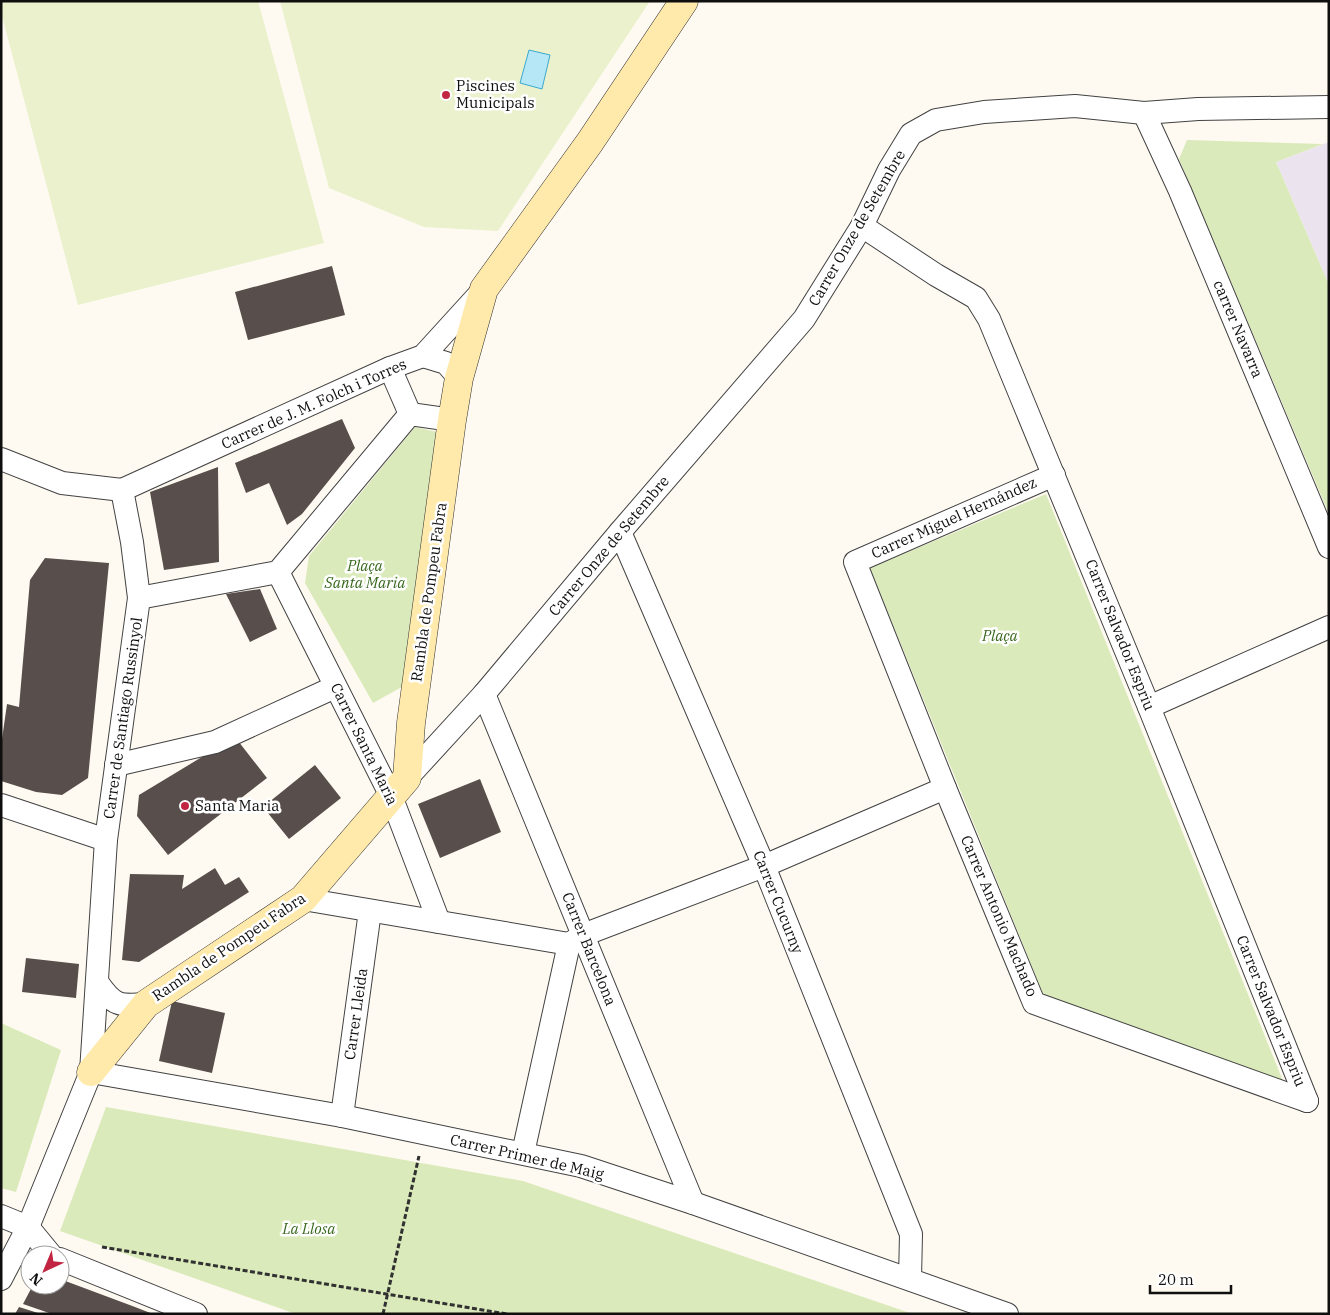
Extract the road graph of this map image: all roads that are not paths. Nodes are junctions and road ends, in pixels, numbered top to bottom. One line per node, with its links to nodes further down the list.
1 (684, 1): 5 (street)
2 (1329, 107): 3 (street, Carrer Onze de Setembre)
3 (1144, 113): 4 (street, Carrer Onze de Setembre); 15 (street, carrer Navarra)
4 (862, 226): 12 (street, Carrer Salvador Espriu); 14 (street, Carrer Onze de Setembre)
5 (484, 288): 6 (street, Carrer de J. M. Folch i Torres); 8 (street, Rambla de Pompeu Fabra)
6 (423, 356): 7 (street, Carrer de J. M. Folch i Torres); 8 (street)
7 (390, 368): 9 (street); 13 (street, Carrer de J. M. Folch i Torres)
8 (459, 378): 10 (street, Rambla de Pompeu Fabra)
9 (410, 414): 10 (street); 17 (street)
10 (452, 420): 24 (street, Rambla de Pompeu Fabra)
11 (1, 460): 13 (street)
12 (1054, 475): 16 (street, Carrer Miguel Hernández); 22 (street, Carrer Salvador Espriu)
13 (122, 490): 18 (street, Carrer de Santiago Russinyol)
14 (620, 532): 21 (street, Carrer Onze de Setembre); 28 (street, Carrer Cucurny)
15 (1329, 547)
16 (855, 562): 25 (street, Carrer Antonio Machado)
17 (278, 572): 18 (street); 20 (street, Carrer Santa Maria)
18 (139, 598): 23 (street, Carrer de Santiago Russinyol)
19 (1329, 627): 22 (street)
20 (335, 687): 23 (street); 24 (street, Carrer Santa Maria)
21 (484, 694): 24 (street, Carrer Onze de Setembre); 32 (street, Carrer Barcelona)
22 (1150, 706): 36 (street, Carrer Salvador Espriu)
23 (116, 765): 27 (street, Carrer de Santiago Russinyol)
24 (399, 787): 29 (street, Rambla de Pompeu Fabra); 31 (street, Carrer Santa Maria)
25 (945, 788): 28 (street); 36 (street, Carrer Antonio Machado)
26 (1, 804): 27 (street)
27 (106, 840): 33 (street, Carrer de Santiago Russinyol)
28 (764, 866): 32 (street); 45 (street, Carrer Cucurny)
29 (302, 900): 30 (street); 34 (street, Rambla de Pompeu Fabra)
30 (370, 911): 31 (street); 37 (street, Carrer Lleida)
31 (439, 922): 32 (street)
32 (576, 940): 38 (street); 39 (street, Carrer Barcelona)
33 (98, 983): 34 (street); 35 (street, Carrer de Santiago Russinyol)
34 (146, 1004): 35 (street, Rambla de Pompeu Fabra)
35 (91, 1072): 37 (street, Carrer Primer de Maig); 41 (street, Rambla de Pompeu Fabra)
36 (1307, 1101)
37 (342, 1116): 38 (street, Carrer Primer de Maig)
38 (524, 1153): 39 (street, Carrer Primer de Maig)
39 (693, 1204): 45 (street, Carrer Primer de Maig)
40 (1, 1216): 41 (street)
41 (28, 1227): 42 (street); 44 (street, Rambla de Pompeu Fabra)
42 (43, 1245)
43 (70, 1263): 46 (street)
44 (1, 1279)
45 (910, 1279): 47 (street, Carrer Primer de Maig)
46 (196, 1314)
47 (1007, 1314)

